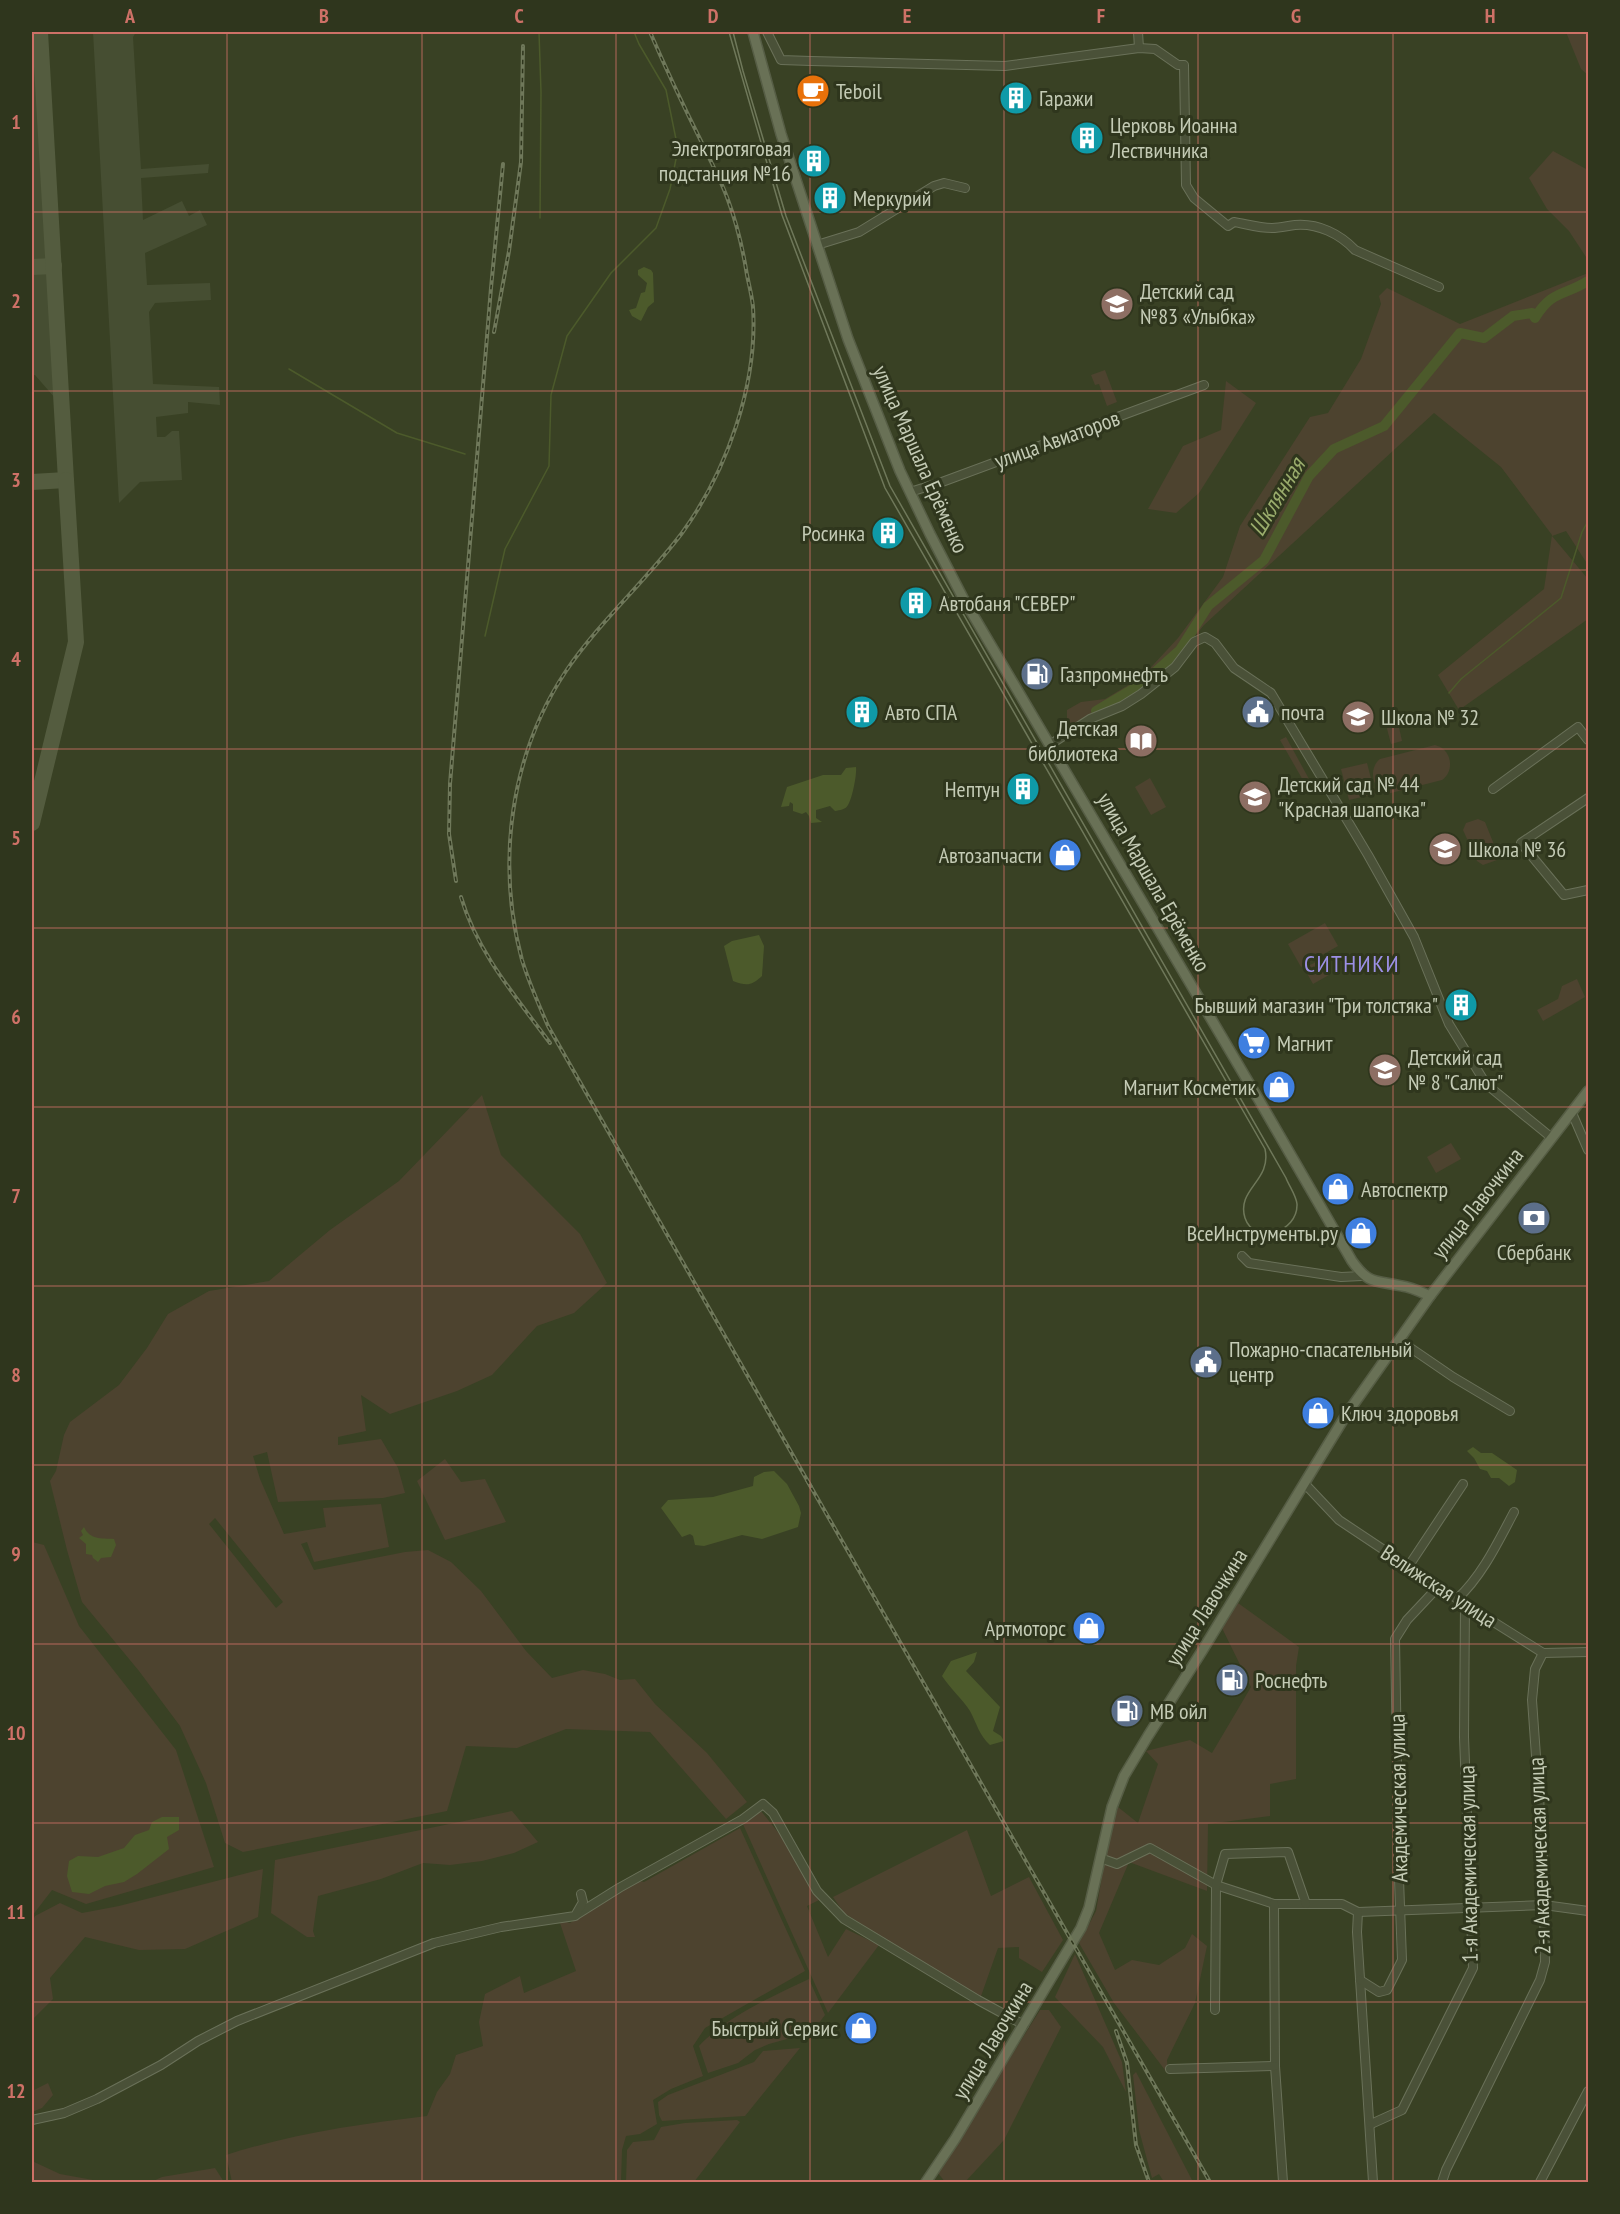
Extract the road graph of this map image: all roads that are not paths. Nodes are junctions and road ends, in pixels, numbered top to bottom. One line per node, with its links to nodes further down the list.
1 (753, 32): 6 (main road, улица Маршала Ерёменко)
2 (767, 32): 4 (street)
3 (1138, 32): 4 (street)
4 (1138, 48): 7 (street)
5 (965, 188): 6 (street)
6 (817, 245): 9 (main road, улица Маршала Ерёменко)
7 (1439, 287)
8 (1204, 385): 9 (street, улица Авиаторов)
9 (910, 492): 11 (main road, улица Маршала Ерёменко)
10 (1588, 740): 12 (street)
11 (1051, 744): 17 (street); 20 (main road, улица Маршала Ерёменко)
12 (1493, 789)
13 (1588, 798): 14 (street)
14 (1588, 890)
15 (1588, 1091): 16 (main road, улица Лавочкина)
16 (1572, 1113): 17 (main road, улица Лавочкина); 18 (street)
17 (1552, 1138): 21 (main road, улица Лавочкина)
18 (1588, 1150)
19 (1242, 1256): 20 (street)
20 (1362, 1275): 21 (main road)
21 (1430, 1296): 22 (main road, улица Лавочкина)
22 (1399, 1340): 23 (street); 24 (main road, улица Лавочкина)
23 (1510, 1411)
24 (1305, 1484): 27 (street, Велижская улица); 32 (main road, улица Лавочкина)
25 (1463, 1484): 27 (street)
26 (1514, 1512): 29 (street)
27 (1408, 1567): 28 (street, Велижская улица)
28 (1438, 1587): 29 (street, Велижская улица); 39 (street, Академическая улица)
29 (1461, 1602): 31 (street, Велижская улица); 38 (street, 1-я Академическая улица)
30 (1588, 1652): 31 (street)
31 (1543, 1653): 37 (street, 2-я Академическая улица)
32 (1100, 1858): 33 (street); 45 (main road, улица Лавочкина)
33 (1216, 1885): 35 (street); 36 (street); 44 (street)
34 (581, 1894): 42 (street)
35 (1274, 1904): 36 (street); 46 (street)
36 (1306, 1904): 41 (street)
37 (1544, 1905): 38 (street); 40 (street); 54 (street, 2-я Академическая улица)
38 (1470, 1908): 39 (street); 50 (street, 1-я Академическая улица)
39 (1400, 1911): 41 (street); 43 (street, Академическая улица)
40 (1588, 1911)
41 (1358, 1912): 43 (street)
42 (575, 1916): 45 (street); 49 (street)
43 (1360, 1980): 50 (street)
44 (1215, 2010)
45 (1024, 2025): 51 (main road, улица Лавочкина)
46 (1275, 2066): 47 (street); 52 (street)
47 (1170, 2069)
48 (1588, 2091): 55 (street)
49 (32, 2120)
50 (1371, 2124): 53 (street)
51 (926, 2182)
52 (1283, 2182)
53 (1373, 2182)
54 (1442, 2182)
55 (1540, 2182)

